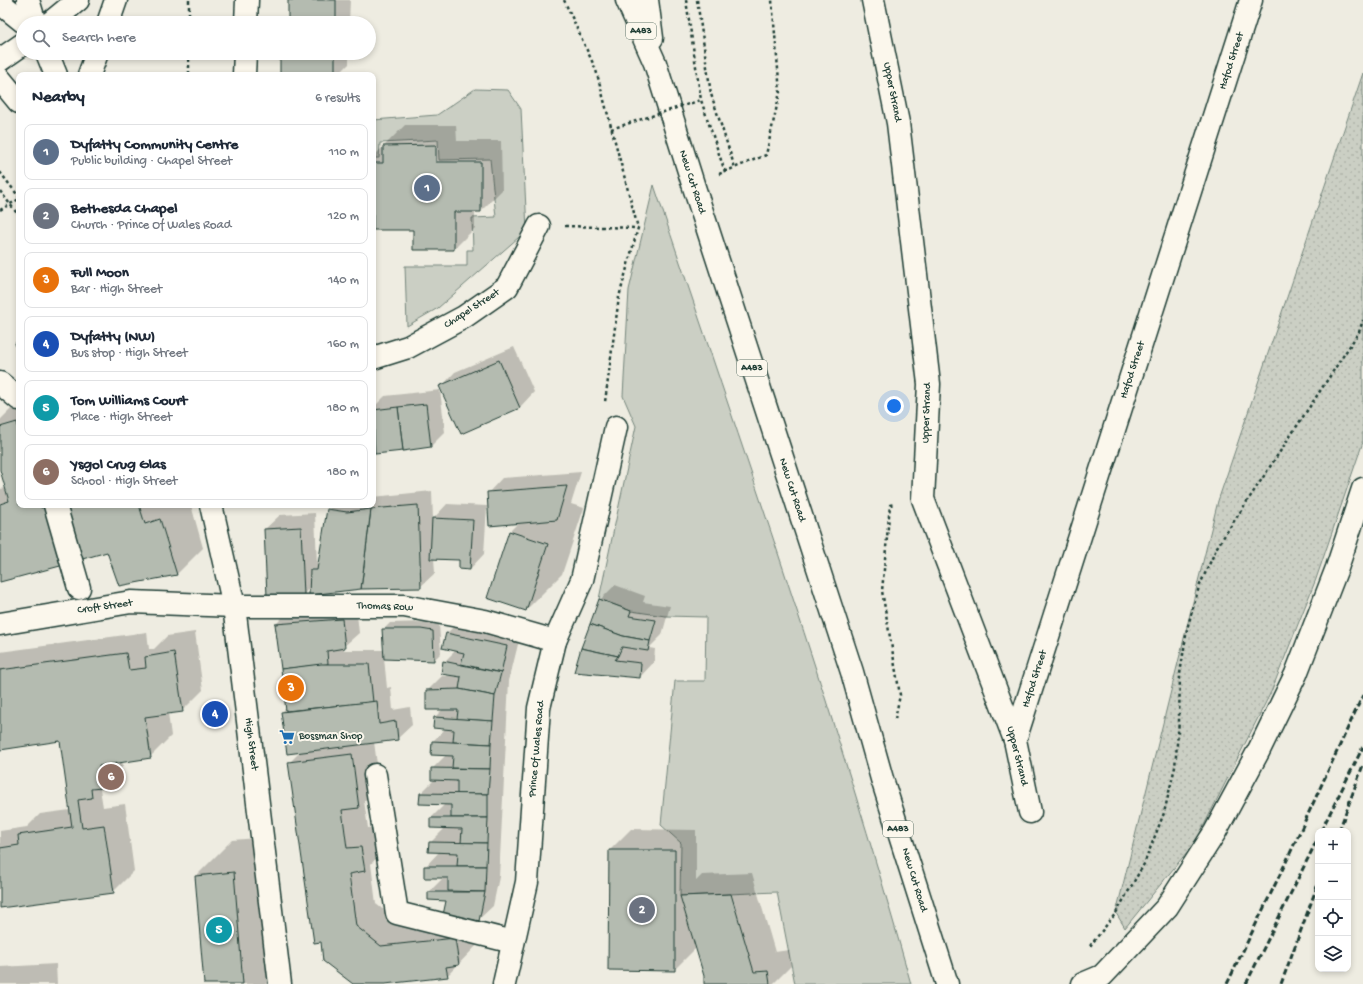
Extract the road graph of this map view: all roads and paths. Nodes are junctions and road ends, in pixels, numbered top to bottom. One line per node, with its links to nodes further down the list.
1 (28, 0): 16 (street)
2 (78, 0): 17 (street)
3 (116, 0): 18 (street)
4 (189, 0): 19 (path)
5 (247, 0): 20 (street)
6 (564, 0): 35 (path)
7 (627, 0): 27 (street, New Cut Road / A483)
8 (647, 0): 27 (street)
9 (686, 0): 34 (path)
10 (697, 0): 11 (path)
11 (772, 0)
12 (873, 0): 51 (street, Upper Strand)
13 (1251, 0): 59 (street, Hafod Street)
14 (0, 3): 15 (street)
15 (16, 16)
16 (33, 16)
17 (59, 16)
18 (110, 16)
19 (189, 16)
20 (246, 16)
21 (16, 49): 22 (street)
22 (0, 60)
23 (50, 60): 28 (street)
24 (94, 60): 29 (street)
25 (189, 60): 30 (path)
26 (245, 60): 31 (street)
27 (655, 63): 66 (street, New Cut Road / A483)
28 (55, 72)
29 (90, 72)
30 (189, 72)
31 (244, 72)
32 (0, 79): 33 (street)
33 (16, 98)
34 (701, 100): 35 (path, bridge); 37 (path)
35 (611, 129): 44 (path)
36 (0, 172): 39 (path)
37 (725, 172)
38 (0, 191): 42 (path, bridge)
39 (16, 194)
40 (16, 200): 41 (path)
41 (0, 210)
42 (16, 212)
43 (539, 226): 44 (path); 46 (street, Chapel Street)
44 (638, 228): 49 (path)
45 (1363, 320): 63 (path)
46 (376, 357)
47 (0, 384): 48 (street)
48 (16, 396)
49 (616, 427): 57 (street, Prince Of Wales Road)
50 (1363, 489): 67 (street)
51 (923, 499): 58 (path); 59 (street, Upper Strand)
52 (56, 508): 54 (street)
53 (212, 508): 55 (street, High Street)
54 (79, 588)
55 (234, 606): 56 (street, Croft Street); 57 (street, Thomas Row); 64 (street, High Street)
56 (0, 624)
57 (555, 641): 62 (street, Prince Of Wales Road)
58 (894, 726)
59 (1015, 740): 61 (street, Upper Strand)
60 (375, 775): 62 (street)
61 (1030, 812)
62 (513, 942): 65 (street, Prince Of Wales Road)
63 (1088, 948)
64 (280, 984)
65 (504, 984)
66 (946, 984)
67 (1083, 984)

